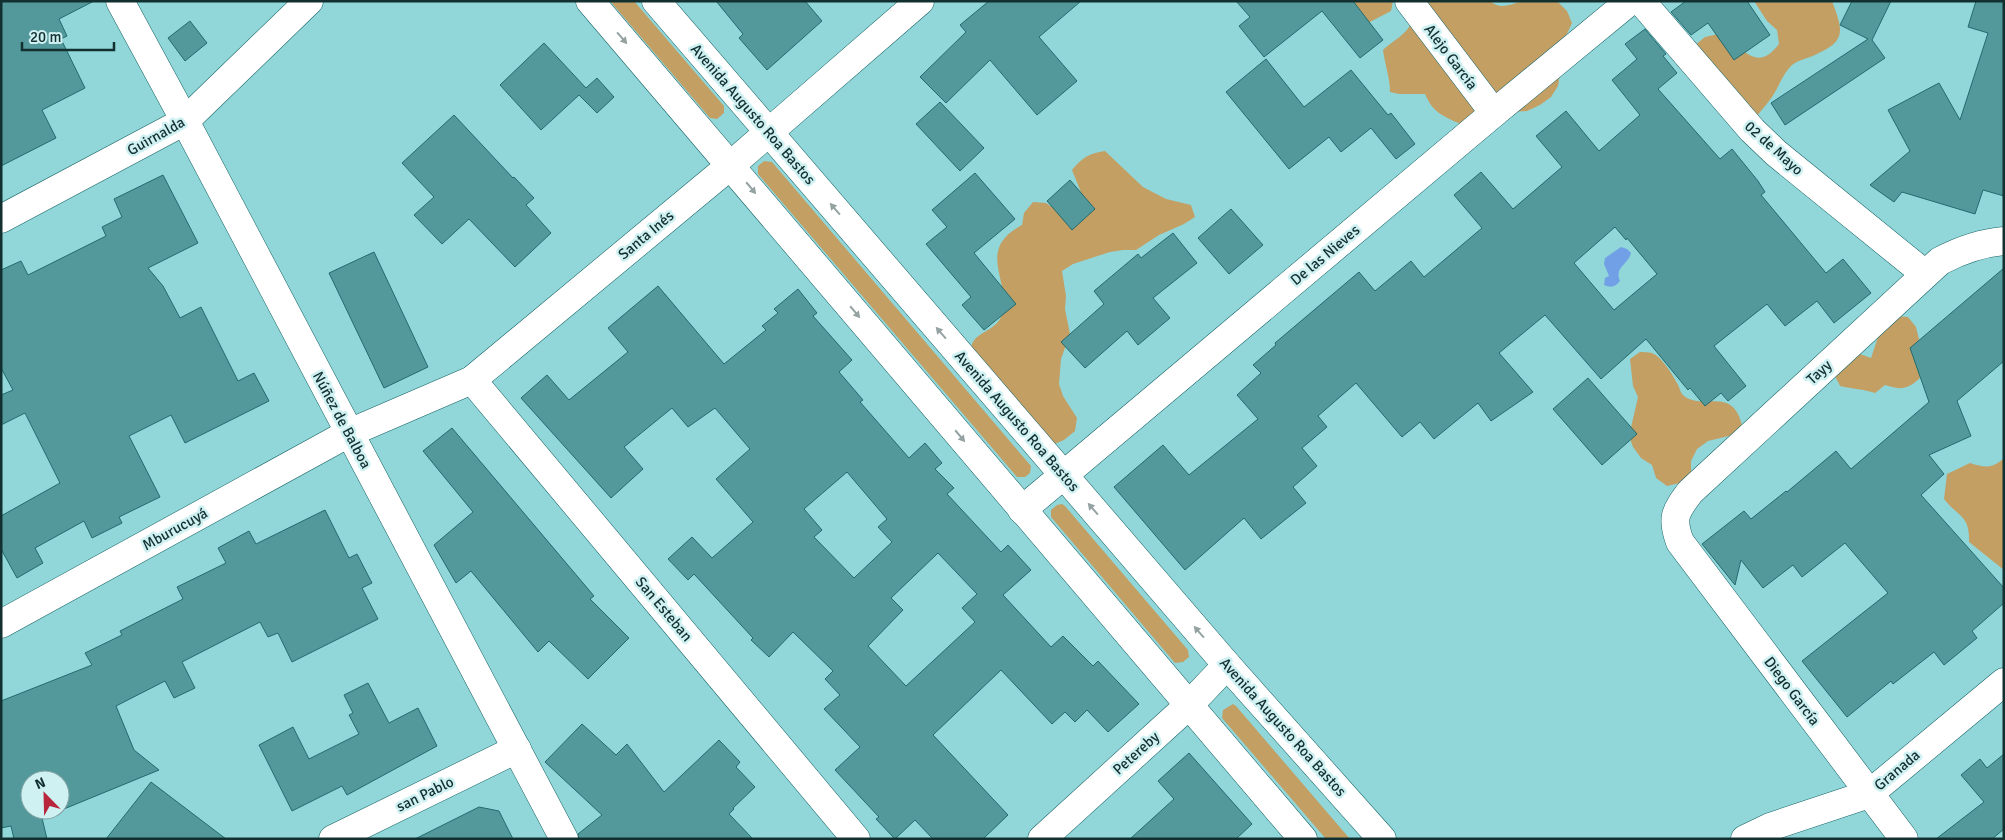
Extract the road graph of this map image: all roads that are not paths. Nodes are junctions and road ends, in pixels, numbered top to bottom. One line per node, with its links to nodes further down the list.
1 (120, 1): 10 (street, Núñez de Balboa)
2 (309, 1): 10 (street, Guirnalda)
3 (590, 1): 12 (street, one-way to 12)
4 (656, 1): 11 (street, Avenida Augusto Roa Bastos)
5 (920, 1): 11 (street, Santa Inés)
6 (1409, 1): 9 (street, Alejo García)
7 (1630, 1): 9 (street, De las Nieves)
8 (1641, 1): 15 (street, 02 de Mayo)
9 (1494, 113): 18 (street, De las Nieves)
10 (185, 121): 13 (street, Guirnalda); 17 (street, Núñez de Balboa)
11 (768, 131): 12 (street, Santa Inés); 18 (street, Avenida Augusto Roa Bastos, one-way to 11)
12 (731, 164): 16 (street, Santa Inés); 19 (street, one-way to 19)
13 (1, 219)
14 (2004, 241): 15 (street, Tayy)
15 (1925, 274): 20 (street, Tayy)
16 (472, 380): 17 (street, Santa Inés); 29 (street, San Esteban)
17 (349, 433): 21 (street, Mburucuyá); 25 (street, Núñez de Balboa)
18 (1064, 476): 19 (street, De las Nieves); 22 (street, Avenida Augusto Roa Bastos, one-way to 18)
19 (1022, 510): 24 (street)
20 (1680, 542): 26 (street, Diego García)
21 (1, 624)
22 (1226, 665): 24 (street, Petereby); 32 (street, Avenida Augusto Roa Bastos)
23 (2004, 682): 26 (street, Granada)
24 (1189, 705): 30 (street, Petereby); 31 (street)
25 (517, 749): 27 (street, san Pablo); 28 (street, Núñez de Balboa)
26 (1869, 794): 33 (street, Granada); 34 (street, Diego García)
27 (333, 839)
28 (564, 839)
29 (856, 839)
30 (1042, 839)
31 (1303, 839)
32 (1382, 839)
33 (1745, 839)
34 (1904, 839)

